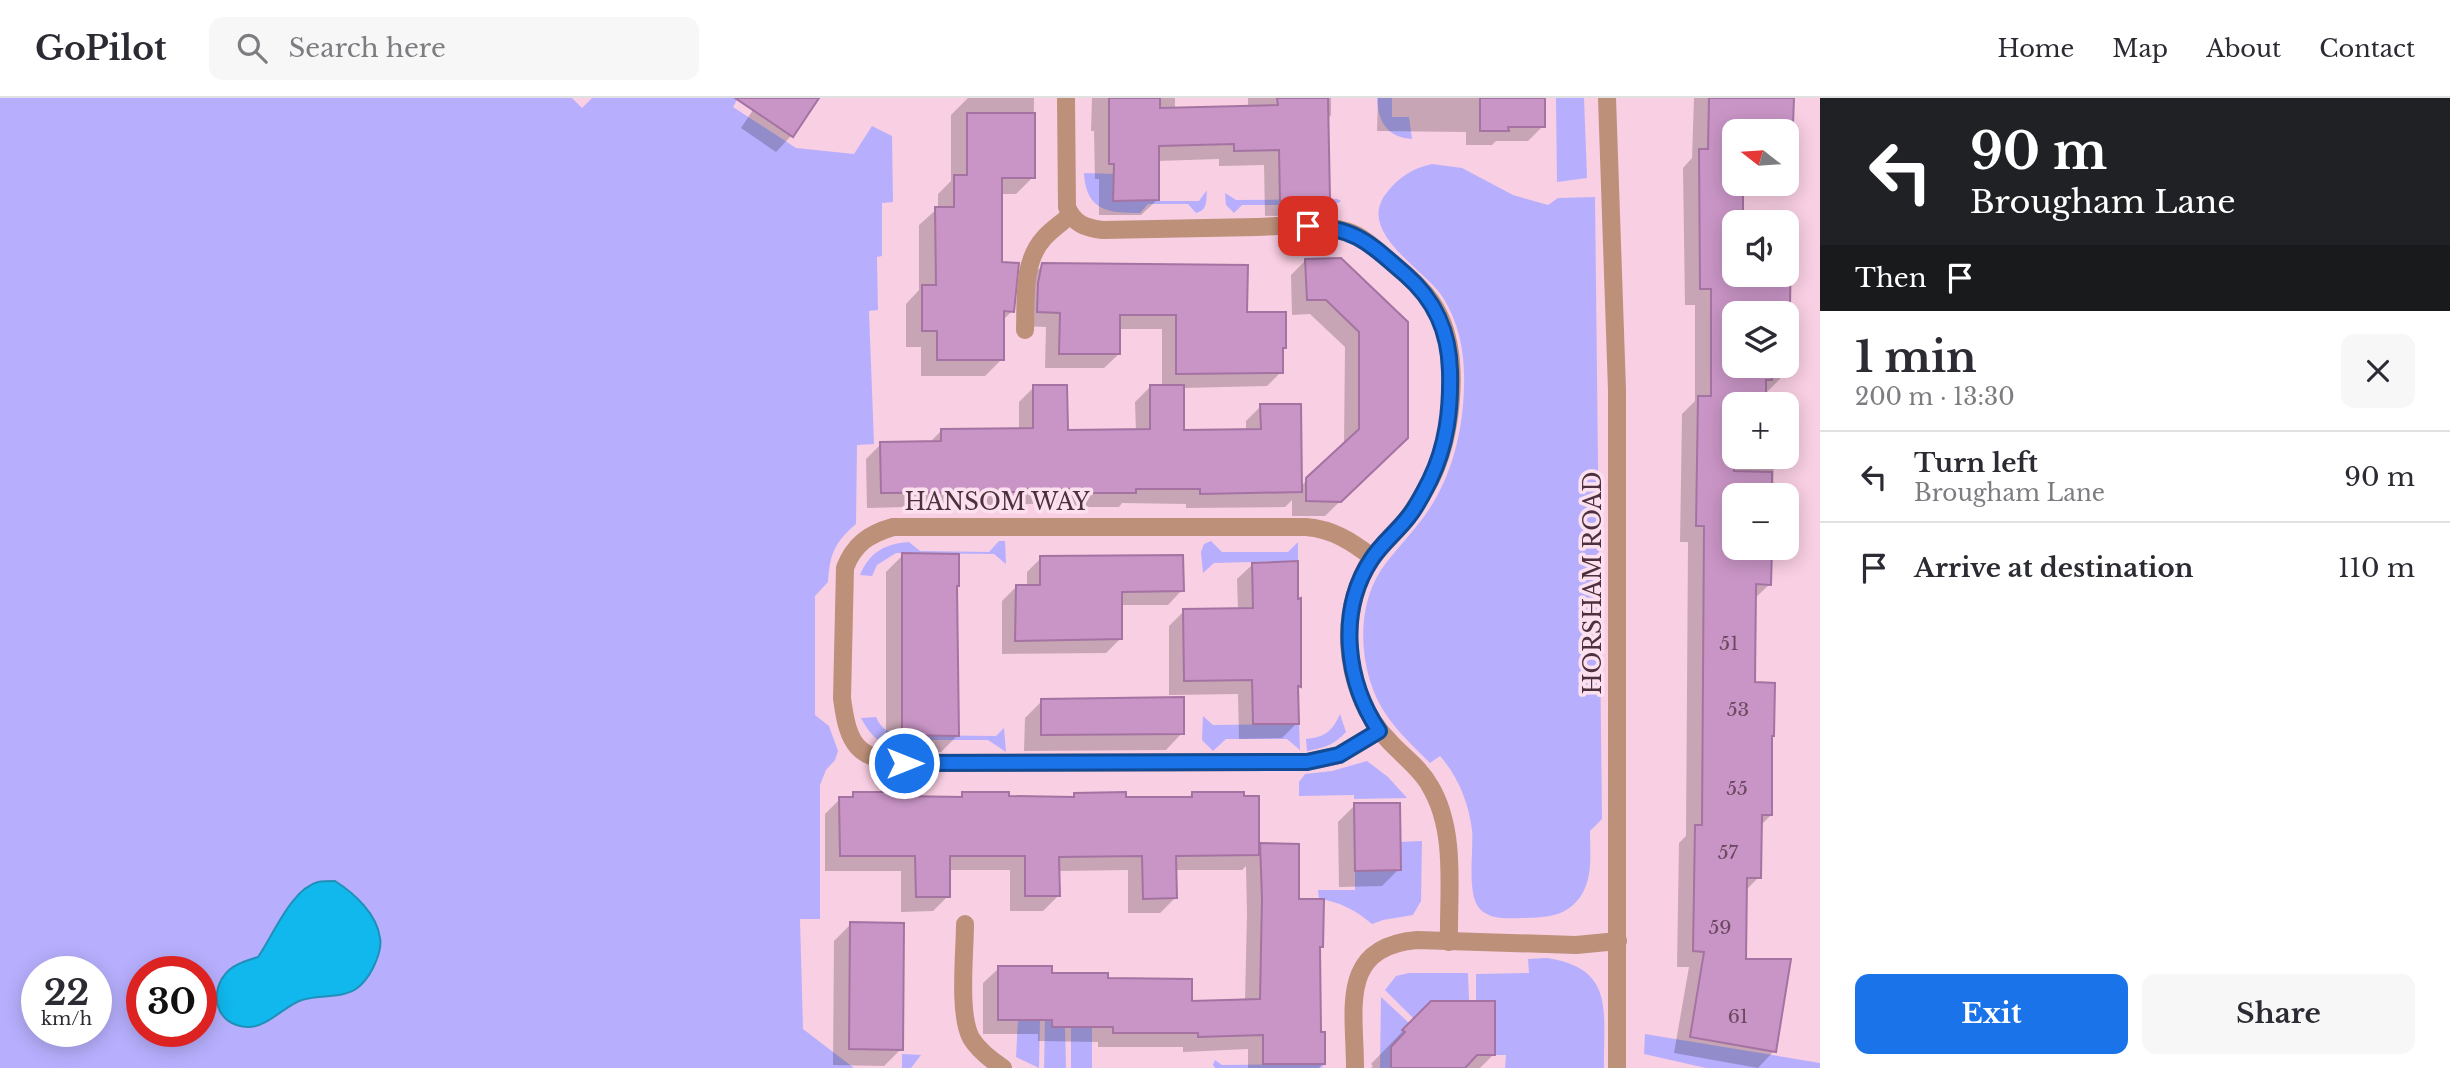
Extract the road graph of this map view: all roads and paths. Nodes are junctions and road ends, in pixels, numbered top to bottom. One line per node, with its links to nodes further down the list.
1 (1066, 98): 3 (street)
2 (1607, 98): 8 (street, HORSHAM ROAD)
3 (1070, 215): 4 (street); 5 (street)
4 (1025, 330)
5 (1373, 557): 6 (street); 6 (street, HANSOM WAY)
6 (1379, 731): 9 (street)
7 (965, 924): 10 (street)
8 (1618, 941): 9 (street); 12 (street, HORSHAM ROAD)
9 (1449, 942): 11 (street)
10 (1003, 1068)
11 (1355, 1068)
12 (1617, 1068)

